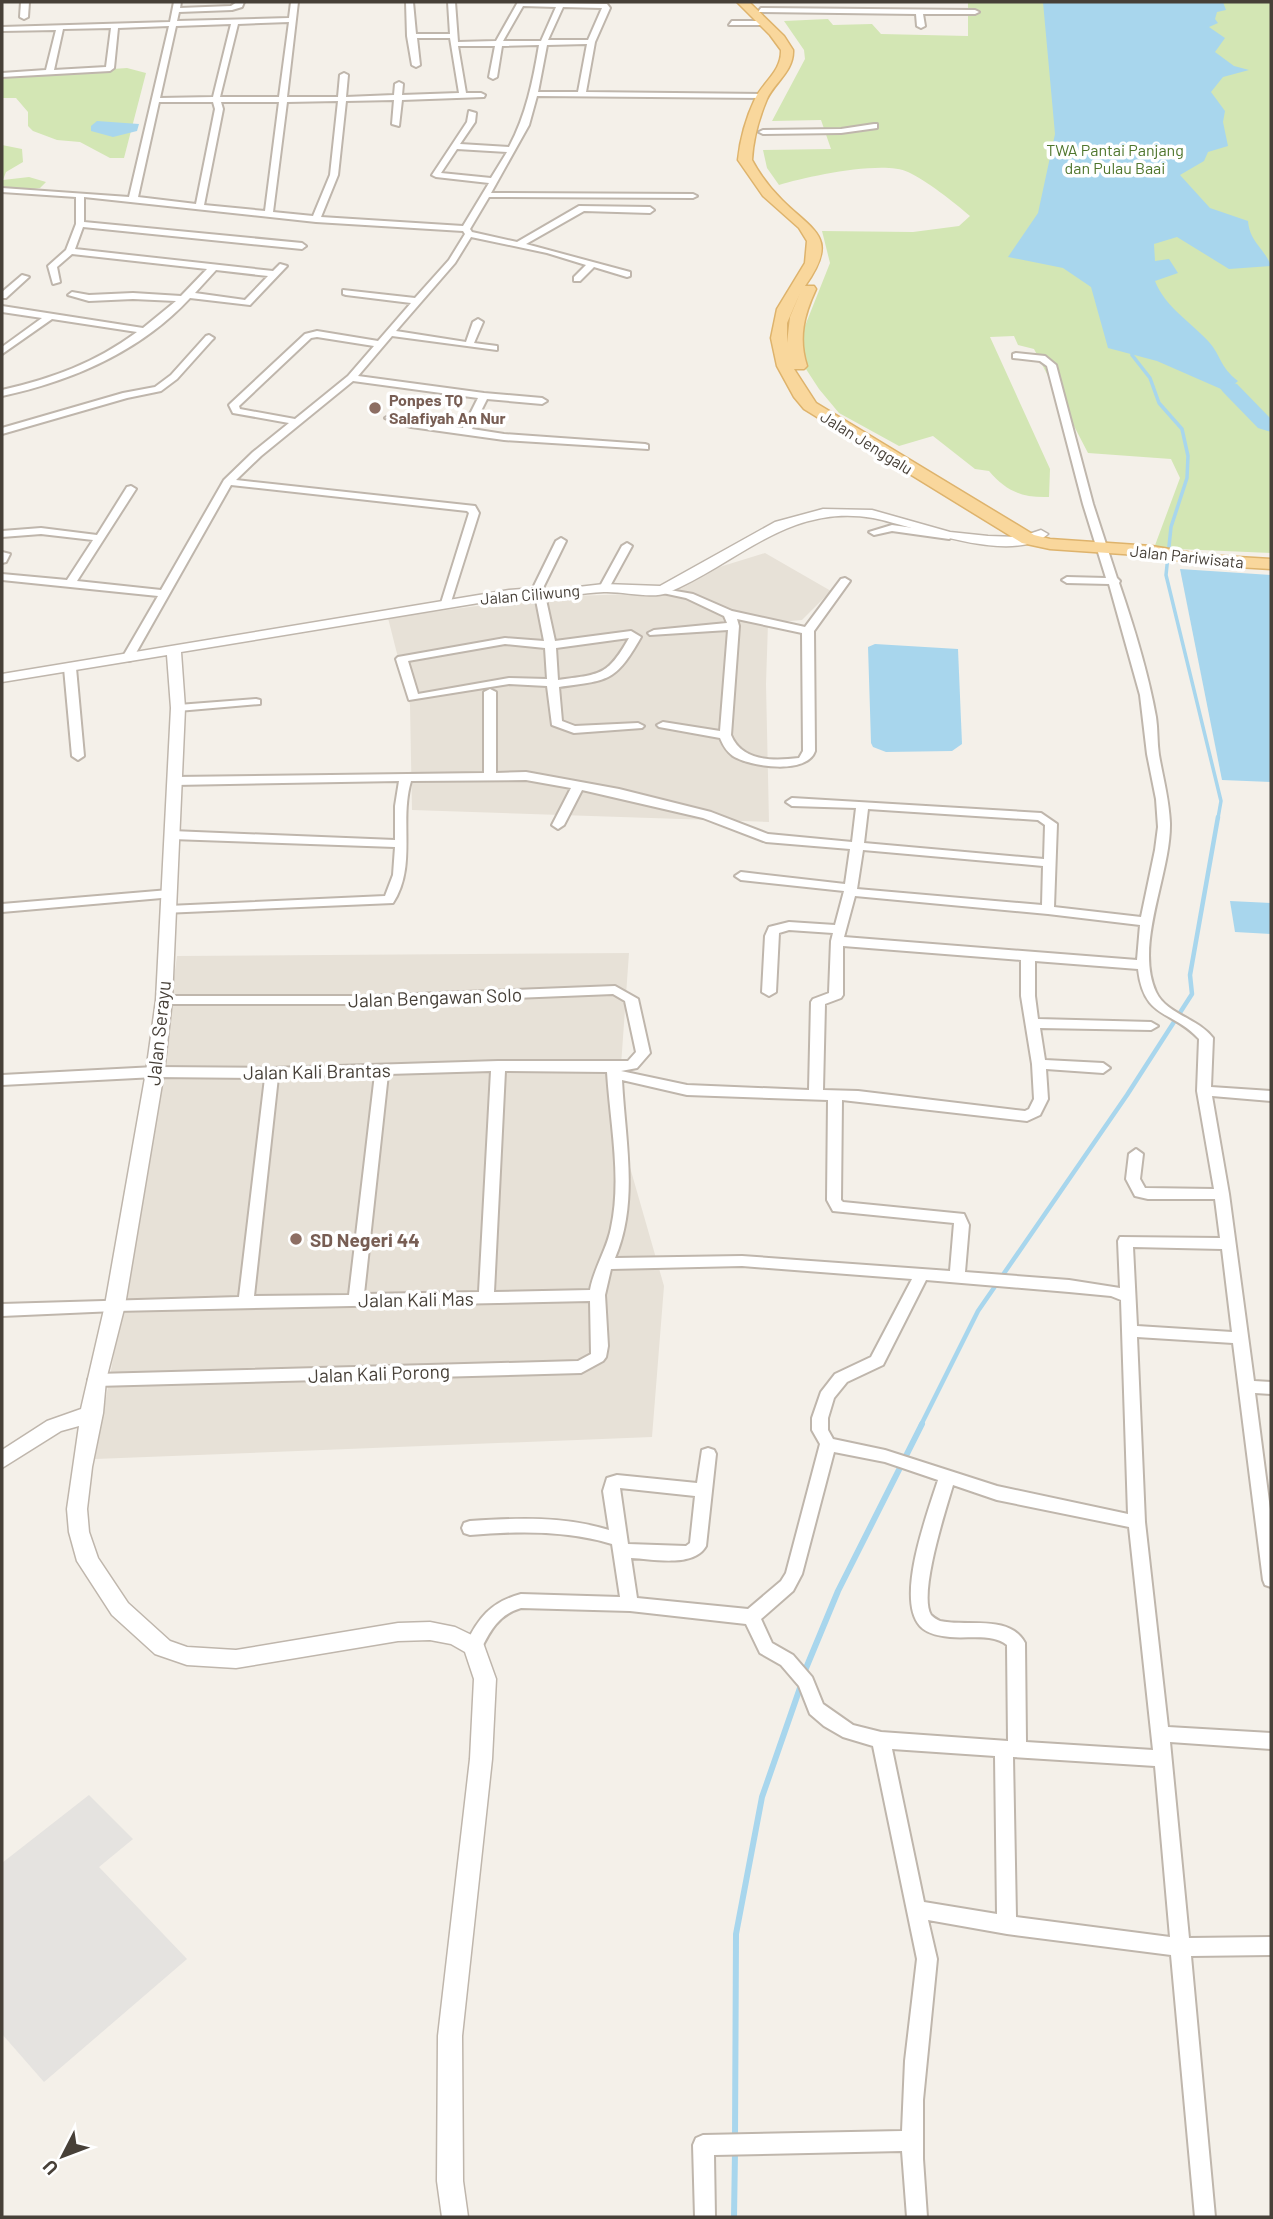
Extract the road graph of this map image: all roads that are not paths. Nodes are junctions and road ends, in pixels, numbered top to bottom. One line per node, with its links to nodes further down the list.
1 (25, 2): 13 (street)
2 (240, 2): 8 (street)
3 (295, 2): 14 (street)
4 (409, 2): 22 (street)
5 (452, 2): 23 (street)
6 (743, 2): 11 (main road)
7 (521, 3): 9 (street); 24 (street)
8 (177, 6): 16 (street)
9 (560, 6): 25 (street); 26 (street)
10 (919, 10): 11 (street); 12 (street); 19 (street)
11 (759, 12): 17 (street); 29 (main road)
12 (975, 12)
13 (24, 18)
14 (291, 20): 15 (street); 40 (street)
15 (235, 22): 16 (street); 43 (street)
16 (173, 23): 18 (street); 42 (street)
17 (733, 23)
18 (116, 25): 20 (street); 28 (street)
19 (921, 26)
20 (60, 27): 21 (street); 28 (street)
21 (2, 30)
22 (411, 36): 23 (street); 27 (street)
23 (454, 40): 24 (street); 36 (street)
24 (499, 42): 26 (street); 32 (street)
25 (591, 42): 26 (street); 34 (street)
26 (543, 44): 39 (street)
27 (416, 65)
28 (49, 73): 30 (street)
29 (784, 73): 37 (main road); 45 (main road)
30 (2, 75)
31 (344, 75): 41 (street)
32 (493, 77)
33 (400, 84): 38 (street)
34 (582, 93): 37 (street); 39 (street)
35 (481, 95): 36 (street)
36 (463, 96): 38 (street)
37 (762, 96): 62 (main road)
38 (399, 98): 41 (street); 46 (street)
39 (532, 98): 49 (street)
40 (281, 99): 41 (street); 43 (street); 58 (street)
41 (342, 99): 59 (street)
42 (156, 100): 43 (street); 55 (street)
43 (216, 100): 56 (street)
44 (472, 113): 48 (street)
45 (768, 120): 47 (street); 62 (main road)
46 (396, 124)
47 (874, 126)
48 (455, 146): 49 (street); 50 (street)
49 (512, 150): 50 (street)
50 (494, 181): 53 (street)
51 (2, 190): 52 (street)
52 (80, 195): 55 (street); 60 (street)
53 (488, 195): 54 (street); 61 (street)
54 (693, 196)
55 (133, 199): 56 (street)
56 (200, 206): 58 (street)
57 (650, 210): 63 (street)
58 (269, 213): 59 (street)
59 (316, 219): 61 (street)
60 (80, 224): 64 (street); 65 (street)
61 (467, 231): 63 (street); 79 (street)
62 (816, 236): 66 (main road, Jalan Jenggalu)
63 (519, 244): 67 (street)
64 (302, 246)
65 (70, 251): 68 (street); 74 (street)
66 (818, 261): 106 (main road, Jalan Jenggalu)
67 (592, 264): 71 (street); 73 (street)
68 (215, 266): 70 (street); 78 (street)
69 (283, 266): 70 (street)
70 (274, 274): 78 (street)
71 (627, 274)
72 (25, 277): 77 (street)
73 (577, 279)
74 (56, 282)
75 (346, 292): 79 (street)
76 (72, 295): 78 (street)
77 (2, 296)
78 (188, 297): 83 (street)
79 (419, 301): 84 (street)
80 (2, 309): 81 (street)
81 (51, 316): 83 (street); 88 (street)
82 (478, 322): 87 (street)
83 (145, 331): 92 (street)
84 (390, 333): 86 (street); 87 (street)
85 (209, 338): 97 (street)
86 (380, 344): 91 (street); 96 (street)
87 (469, 345): 89 (street)
88 (3, 348)
89 (494, 348)
90 (1016, 356): 109 (street)
91 (351, 378): 93 (street); 96 (street)
92 (2, 393)
93 (484, 396): 94 (street); 98 (street)
94 (542, 401)
95 (390, 418): 98 (street)
96 (298, 422): 100 (street)
97 (2, 431)
98 (466, 432): 99 (street)
99 (645, 447)
100 (228, 482): 119 (street); 121 (street)
101 (131, 489): 105 (street)
102 (874, 532): 104 (street)
103 (2, 534): 105 (street)
104 (949, 536): 106 (street); 118 (street)
105 (99, 538): 116 (street)
106 (1040, 539): 109 (main road, Jalan Jenggalu)
107 (561, 541): 120 (street)
108 (627, 547): 117 (street)
109 (1102, 548): 110 (main road, Jalan Pariwisata); 115 (street)
110 (1152, 551): 111 (main road, Jalan Pariwisata)
111 (1271, 564)
112 (2, 577): 116 (street)
113 (1068, 580): 115 (street)
114 (845, 581): 124 (street)
115 (1115, 581): 155 (street)
116 (71, 583): 119 (street)
117 (604, 588): 118 (street, Jalan Ciliwung); 120 (street, Jalan Ciliwung)
118 (662, 590): 122 (street)
119 (163, 593): 128 (street)
120 (538, 593): 121 (street, Jalan Ciliwung); 126 (street)
121 (446, 603): 127 (street, Jalan Ciliwung)
122 (729, 614): 123 (street); 124 (street)
123 (734, 626): 125 (street); 137 (street)
124 (808, 631): 137 (street)
125 (654, 633)
126 (550, 645): 131 (street); 131 (street); 131 (street)
127 (174, 649): 128 (street, Jalan Ciliwung); 134 (street, Jalan Serayu)
128 (128, 658): 129 (street, Jalan Ciliwung)
129 (70, 668): 130 (street, Jalan Ciliwung); 138 (street)
130 (2, 678)
131 (554, 684): 135 (street)
132 (490, 692): 139 (street)
133 (256, 702): 134 (street)
134 (178, 708): 141 (street, Jalan Serayu)
135 (638, 726)
136 (663, 726): 137 (street)
137 (725, 735)
138 (78, 756)
139 (490, 775): 140 (street); 142 (street)
140 (406, 777): 141 (street); 147 (street)
141 (175, 781): 146 (street, Jalan Serayu)
142 (579, 785): 145 (street); 148 (street)
143 (792, 802): 144 (street)
144 (863, 805): 148 (street); 149 (street)
145 (558, 825)
146 (172, 835): 147 (street); 152 (street, Jalan Serayu)
147 (401, 844): 152 (street)
148 (856, 848): 149 (street); 151 (street)
149 (1051, 863): 154 (street)
150 (741, 876): 151 (street)
151 (850, 890): 154 (street); 156 (street)
152 (168, 902): 153 (street); 160 (street, Jalan Serayu)
153 (2, 908)
154 (1048, 910): 155 (street)
155 (1147, 922): 158 (street)
156 (838, 935): 157 (street); 159 (street); 173 (street)
157 (1028, 957): 158 (street); 161 (street)
158 (1144, 965): 172 (street)
159 (769, 992)
160 (164, 1000): 164 (street, Jalan Bengawan Solo); 169 (street, Jalan Serayu)
161 (1032, 1023): 162 (street); 163 (street)
162 (1151, 1026)
163 (1039, 1064): 166 (street); 174 (street)
164 (632, 1065): 168 (street, Jalan Kali Brantas)
165 (498, 1066): 167 (street, Jalan Kali Brantas); 168 (street, Jalan Kali Brantas); 183 (street)
166 (1103, 1068)
167 (382, 1070): 170 (street, Jalan Kali Brantas); 185 (street)
168 (614, 1071): 173 (street); 179 (street)
169 (155, 1072): 170 (street, Jalan Kali Brantas); 171 (street, Jalan Kali Brantas); 187 (street, Jalan Serayu)
170 (272, 1073): 186 (street)
171 (2, 1080)
172 (1204, 1091): 175 (street); 177 (street)
173 (816, 1094): 174 (street)
174 (835, 1095): 181 (street)
175 (1271, 1096)
176 (1136, 1154): 177 (street)
177 (1222, 1194): 178 (street)
178 (1227, 1244): 184 (street); 190 (street)
179 (608, 1265): 180 (street); 182 (street)
180 (922, 1274): 181 (street); 195 (street)
181 (957, 1277): 184 (street)
182 (597, 1295): 183 (street, Jalan Kali Mas); 191 (street, Jalan Kali Porong)
183 (486, 1297): 185 (street, Jalan Kali Mas)
184 (1128, 1297): 189 (street)
185 (356, 1300): 186 (street, Jalan Kali Mas)
186 (246, 1304): 187 (street, Jalan Kali Mas)
187 (115, 1305): 188 (street, Jalan Kali Mas); 191 (street, Jalan Serayu)
188 (2, 1310)
189 (1128, 1331): 190 (street); 200 (street)
190 (1240, 1338): 192 (street)
191 (96, 1380): 194 (street, Jalan Serayu)
192 (1244, 1387): 193 (street); 203 (street)
193 (1271, 1388)
194 (93, 1413): 197 (street); 206 (street, Jalan Serayu)
195 (828, 1444): 198 (street); 205 (street)
196 (708, 1454): 199 (street)
197 (2, 1460)
198 (947, 1477): 200 (street); 210 (street)
199 (704, 1490): 202 (street); 202 (street)
200 (1136, 1522): 207 (street)
201 (470, 1528): 202 (street)
202 (621, 1546): 204 (street)
203 (1271, 1580)
204 (630, 1604): 205 (street); 206 (street)
205 (751, 1617): 208 (street)
206 (474, 1646): 217 (street)
207 (1159, 1734): 209 (street); 211 (street)
208 (881, 1740): 210 (street); 212 (street)
209 (1271, 1741)
210 (1010, 1748): 211 (street); 213 (street)
211 (1163, 1759): 215 (street)
212 (916, 1909): 213 (street); 216 (street)
213 (1007, 1925): 215 (street)
214 (1271, 1946): 215 (street)
215 (1178, 1947): 220 (street)
216 (911, 2141): 218 (street); 219 (street)
217 (455, 2217)
218 (705, 2217)
219 (917, 2217)
220 (1205, 2217)

